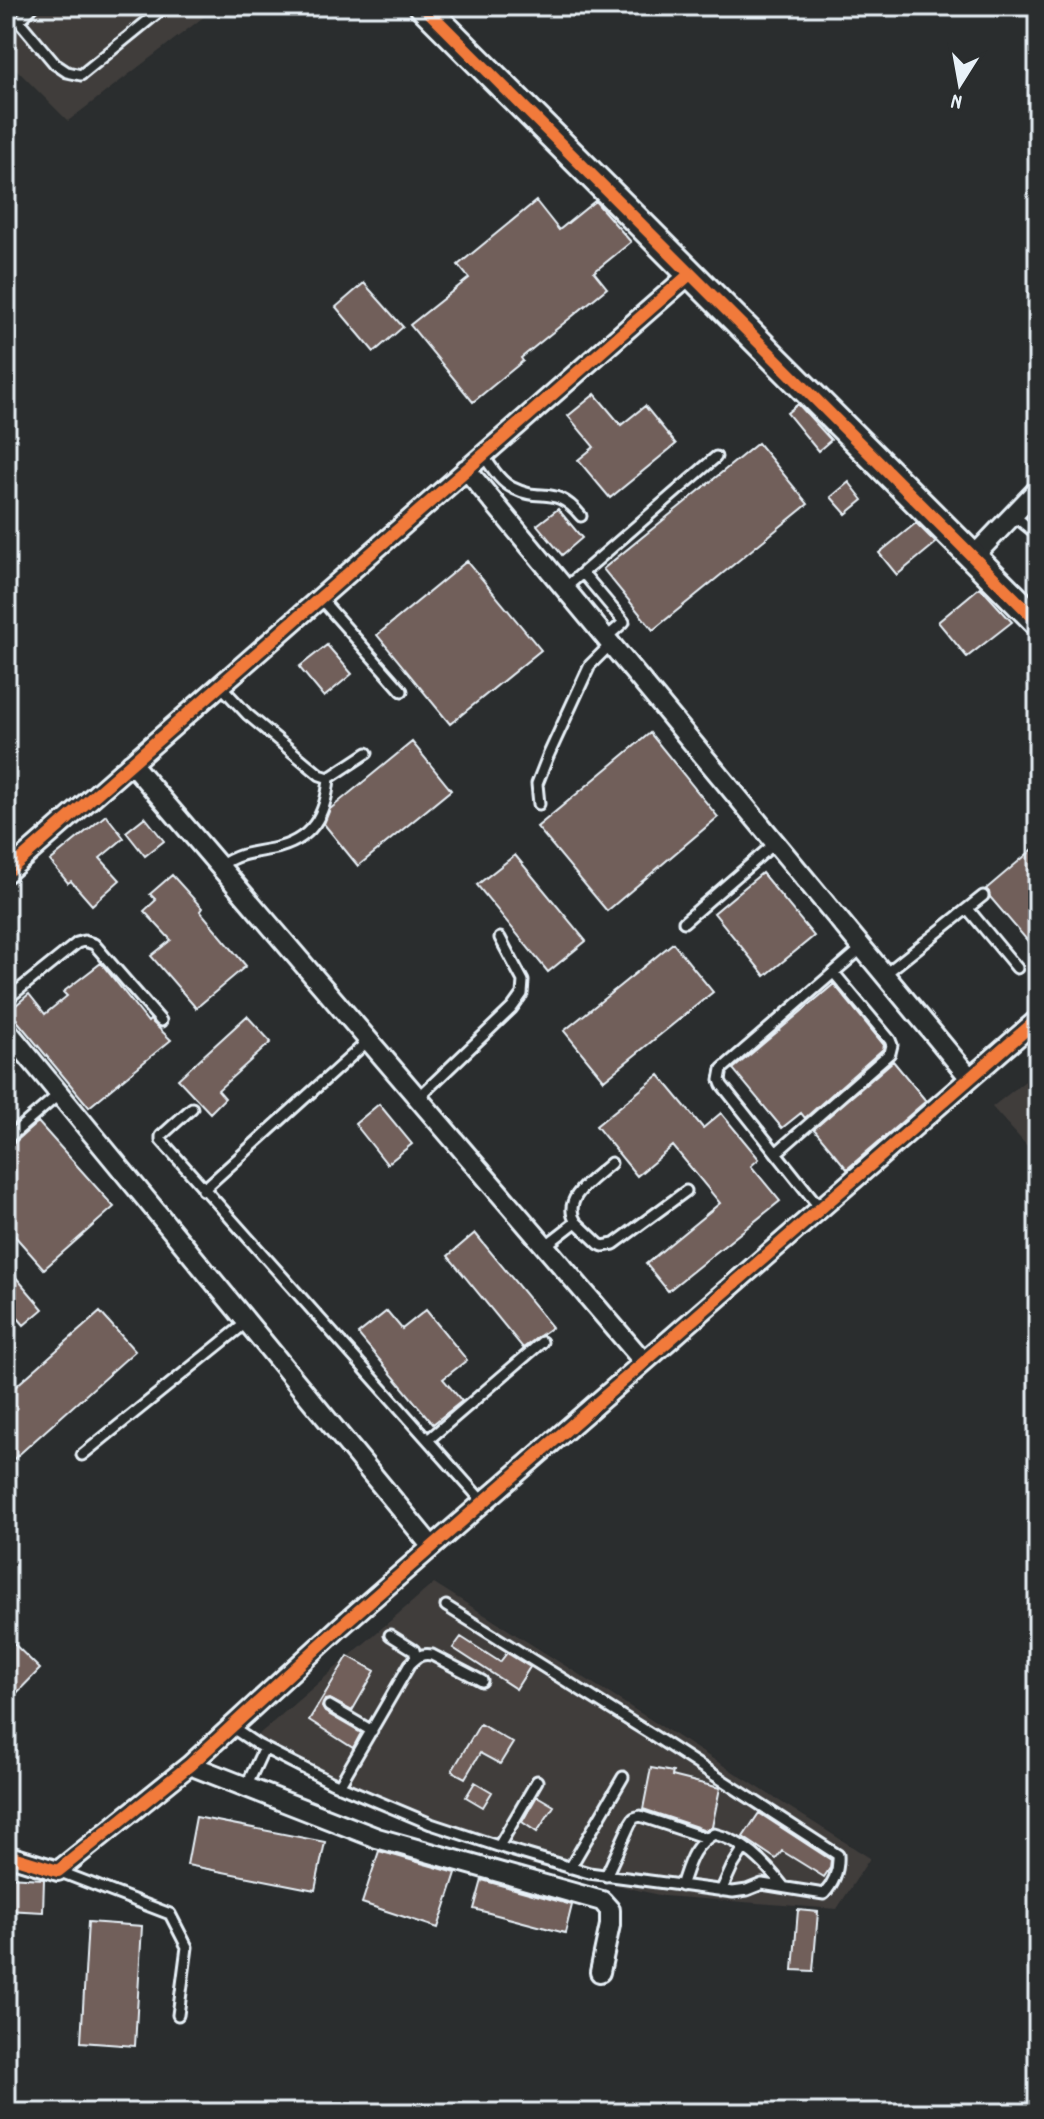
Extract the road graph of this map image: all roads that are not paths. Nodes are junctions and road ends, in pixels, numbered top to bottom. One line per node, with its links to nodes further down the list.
1 (34, 6): 2 (lane)
2 (166, 6)
3 (423, 6): 4 (street)
4 (690, 274): 5 (street); 12 (street)
5 (483, 455): 7 (street); 10 (lane)
6 (716, 457): 13 (lane)
7 (466, 469): 14 (street); 16 (street)
8 (1038, 489): 9 (street)
9 (1013, 515): 11 (lane); 12 (street)
10 (581, 516)
11 (1038, 535)
12 (973, 557): 18 (street)
13 (583, 573): 14 (lane); 15 (lane)
14 (565, 588): 17 (street)
15 (596, 588): 17 (lane); 19 (lane)
16 (320, 598): 20 (street); 21 (lane)
17 (578, 604): 19 (street)
18 (1038, 622)
19 (608, 641): 25 (lane); 26 (street)
20 (220, 685): 23 (street); 24 (lane)
21 (402, 691)
22 (367, 753): 24 (lane)
23 (131, 763): 27 (street); 28 (street)
24 (329, 778): 27 (lane)
25 (539, 804)
26 (775, 843): 31 (lane); 33 (street)
27 (219, 866): 41 (street)
28 (6, 873)
29 (983, 896): 30 (lane)
30 (968, 909): 34 (lane); 36 (lane)
31 (684, 922)
32 (500, 938): 44 (lane)
33 (862, 948): 35 (lane); 36 (street)
34 (1017, 968)
35 (834, 973): 47 (lane); 47 (lane)
36 (884, 975): 42 (street)
37 (6, 1000): 39 (lane)
38 (1038, 1019): 42 (street)
39 (161, 1021)
40 (6, 1029): 43 (street)
41 (369, 1040): 44 (street); 49 (lane)
42 (970, 1078): 51 (street)
43 (59, 1094): 46 (lane); 54 (street)
44 (418, 1098): 53 (street)
45 (192, 1108): 49 (lane)
46 (6, 1140)
47 (776, 1153): 51 (lane)
48 (611, 1163): 52 (lane)
49 (203, 1190): 57 (lane)
50 (686, 1191): 52 (lane)
51 (820, 1208): 56 (street)
52 (576, 1222): 53 (lane)
53 (545, 1246): 56 (street)
54 (247, 1322): 58 (lane); 60 (street)
55 (542, 1342): 57 (lane)
56 (644, 1362): 59 (street)
57 (428, 1440): 59 (lane)
58 (82, 1455)
59 (483, 1502): 60 (street)
60 (432, 1547): 66 (street)
61 (446, 1606): 82 (lane)
62 (390, 1635): 63 (lane)
63 (416, 1658): 64 (lane); 67 (lane)
64 (482, 1681)
65 (329, 1706): 67 (lane)
66 (231, 1727): 68 (lane); 69 (street)
67 (372, 1731): 72 (lane)
68 (264, 1748): 72 (lane); 73 (lane)
69 (190, 1765): 73 (street); 79 (street)
70 (623, 1777): 78 (lane)
71 (537, 1781): 75 (lane)
72 (339, 1786): 75 (lane)
73 (246, 1787): 84 (street)
74 (706, 1838): 76 (lane); 80 (lane); 81 (lane)
75 (499, 1846): 78 (lane)
76 (744, 1848): 82 (lane); 83 (lane)
77 (6, 1855): 79 (street)
78 (570, 1868): 80 (lane)
79 (58, 1871): 85 (lane)
80 (606, 1876): 81 (lane)
81 (681, 1886): 83 (lane)
82 (783, 1886): 83 (lane)
83 (721, 1891)
84 (600, 1972)
85 (178, 2015)

